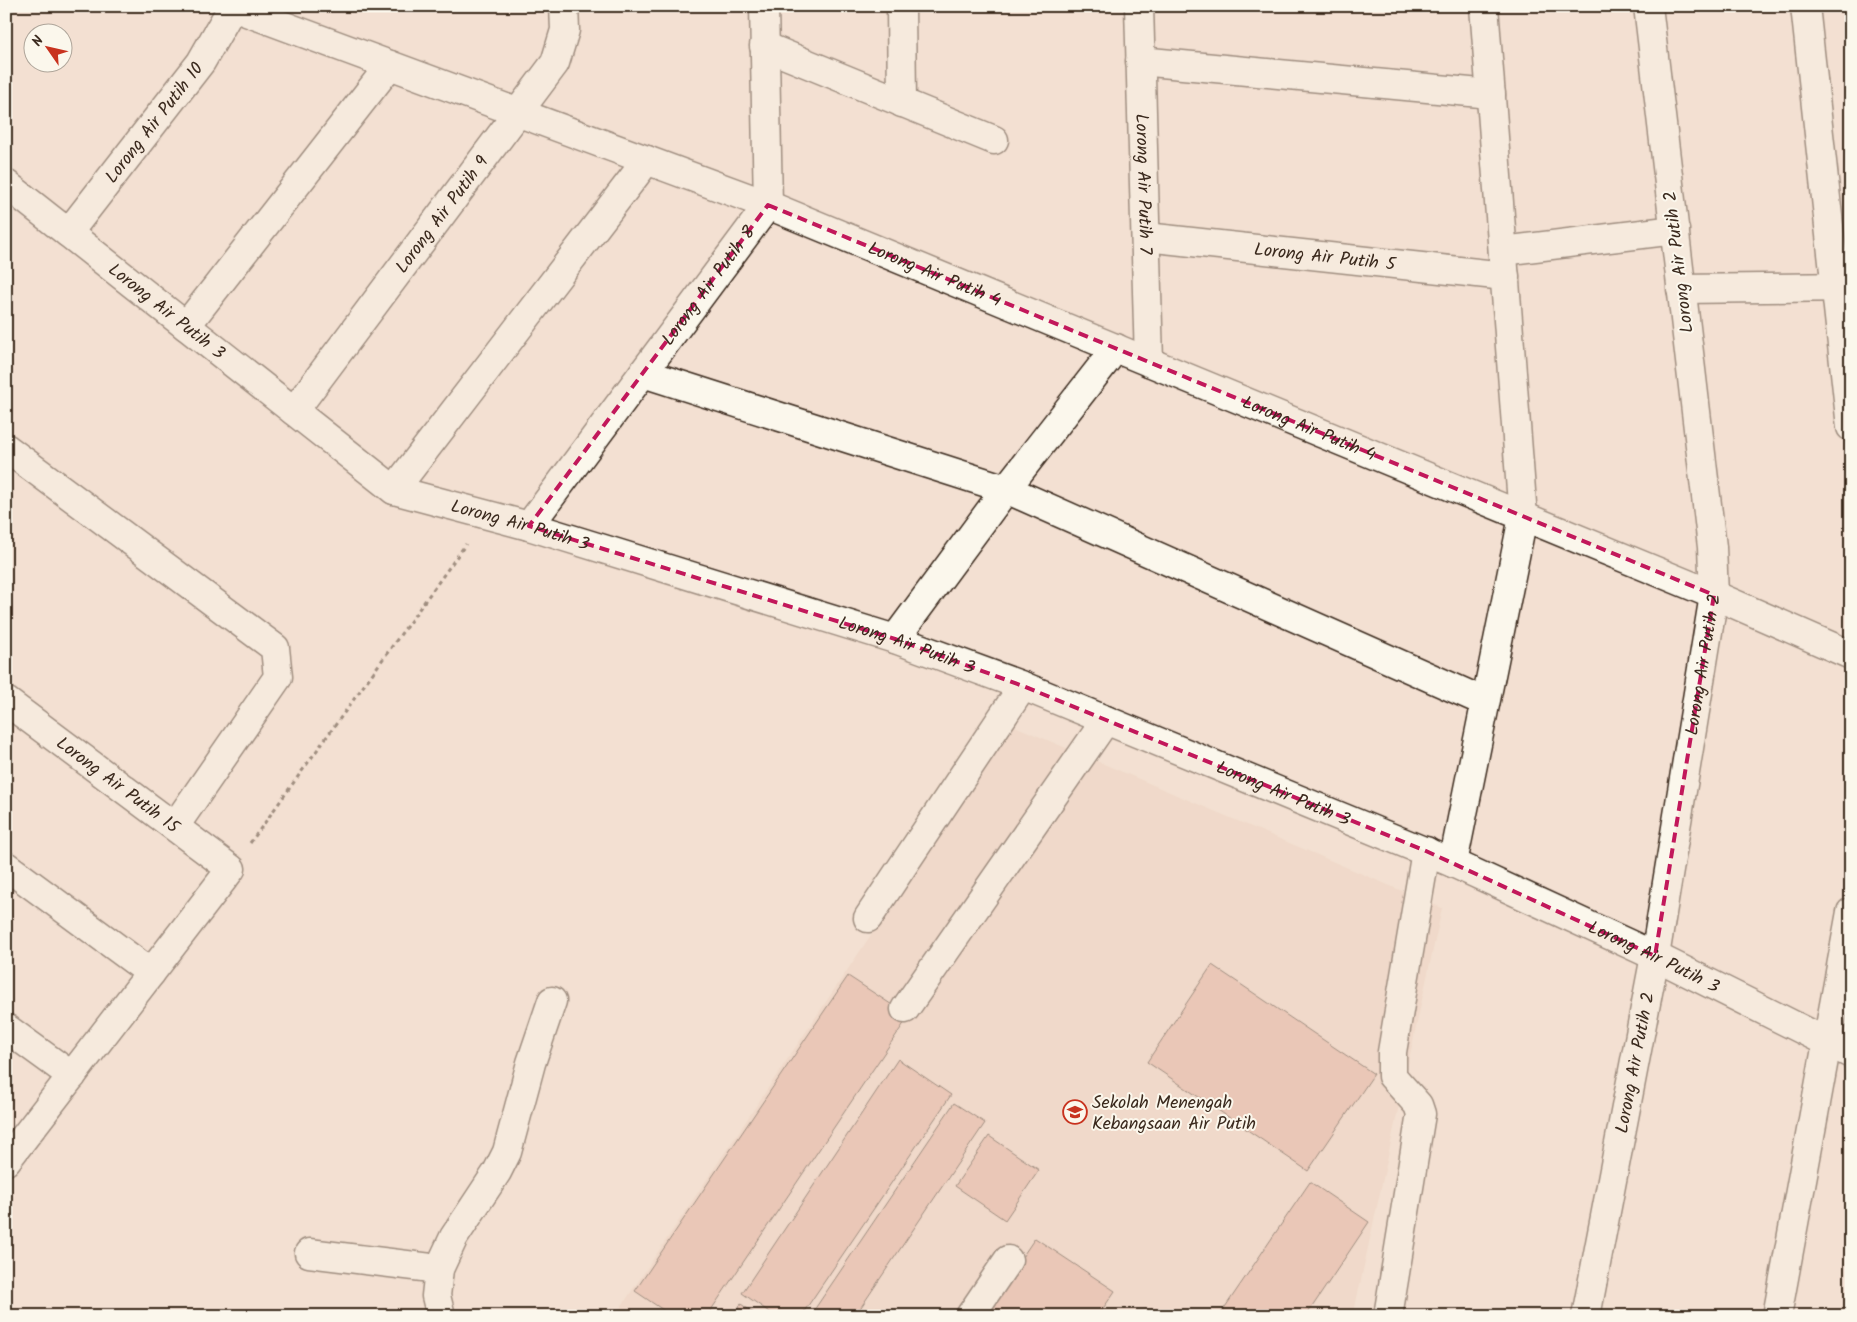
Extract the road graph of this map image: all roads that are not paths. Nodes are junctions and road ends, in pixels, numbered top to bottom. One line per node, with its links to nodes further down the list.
1 (564, 6): 14 (street, Lorong Air Putih 9)
2 (764, 6): 9 (street)
3 (901, 6): 13 (street)
4 (1139, 6): 10 (street, Lorong Air Putih 7)
5 (1484, 6): 12 (street)
6 (1648, 6): 19 (street, Lorong Air Putih 2)
7 (1805, 6): 23 (street)
8 (233, 7): 11 (street, Lorong Air Putih 4); 20 (street, Lorong Air Putih 10)
9 (764, 46): 13 (street); 18 (street)
10 (1140, 61): 12 (street); 21 (street, Lorong Air Putih 7)
11 (390, 65): 14 (street, Lorong Air Putih 4); 25 (street)
12 (1491, 94): 22 (street)
13 (902, 103): 15 (street)
14 (517, 112): 16 (street, Lorong Air Putih 4); 29 (street, Lorong Air Putih 9)
15 (994, 140)
16 (647, 160): 18 (street, Lorong Air Putih 4); 33 (street)
17 (6, 184): 20 (street, Lorong Air Putih 3)
18 (768, 205): 26 (street, Lorong Air Putih 4); 28 (street, Lorong Air Putih 8)
19 (1675, 230): 22 (street, Lorong Air Putih 5); 24 (street, Lorong Air Putih 2)
20 (68, 233): 25 (street, Lorong Air Putih 3)
21 (1146, 237): 22 (street, Lorong Air Putih 5); 27 (street, Lorong Air Putih 7)
22 (1504, 263): 34 (street)
23 (1843, 288): 24 (street); 30 (street)
24 (1681, 289): 36 (street, Lorong Air Putih 2)
25 (186, 326): 29 (street, Lorong Air Putih 3)
26 (1116, 348): 27 (street, Lorong Air Putih 4); 32 (street)
27 (1149, 362): 34 (street, Lorong Air Putih 4)
28 (643, 372): 32 (street); 35 (street, Lorong Air Putih 8)
29 (294, 411): 33 (street, Lorong Air Putih 3)
30 (1851, 427)
31 (6, 448): 43 (street)
32 (1006, 489): 37 (street); 40 (street)
33 (394, 490): 35 (street, Lorong Air Putih 3)
34 (1523, 517): 36 (street, Lorong Air Putih 4); 40 (street)
35 (529, 526): 37 (street, Lorong Air Putih 3)
36 (1714, 594): 38 (street, Lorong Air Putih 4); 49 (street, Lorong Air Putih 2)
37 (895, 639): 39 (street, Lorong Air Putih 3)
38 (1851, 656)
39 (1023, 686): 42 (street, Lorong Air Putih 3); 48 (street)
40 (1485, 702): 45 (street)
41 (10, 712): 43 (street, Lorong Air Putih 15)
42 (1106, 720): 44 (street, Lorong Air Putih 3); 52 (street)
43 (176, 826): 50 (street, Lorong Air Putih 15)
44 (1426, 851): 45 (street, Lorong Air Putih 3); 63 (street)
45 (1453, 863): 49 (street, Lorong Air Putih 3)
46 (6, 866): 50 (street)
47 (1851, 912): 54 (street)
48 (868, 918)
49 (1655, 956): 54 (street, Lorong Air Putih 3); 64 (street, Lorong Air Putih 2)
50 (151, 973): 56 (street)
51 (552, 1001): 60 (street)
52 (905, 1009)
53 (6, 1028): 56 (street)
54 (1826, 1040): 55 (street, Lorong Air Putih 3); 65 (street)
55 (1851, 1054)
56 (72, 1076): 57 (street)
57 (6, 1162)
58 (309, 1253): 60 (street)
59 (1008, 1260): 62 (street)
60 (439, 1269): 61 (street)
61 (441, 1316)
62 (970, 1316)
63 (1388, 1316)
64 (1586, 1316)
65 (1777, 1316)

